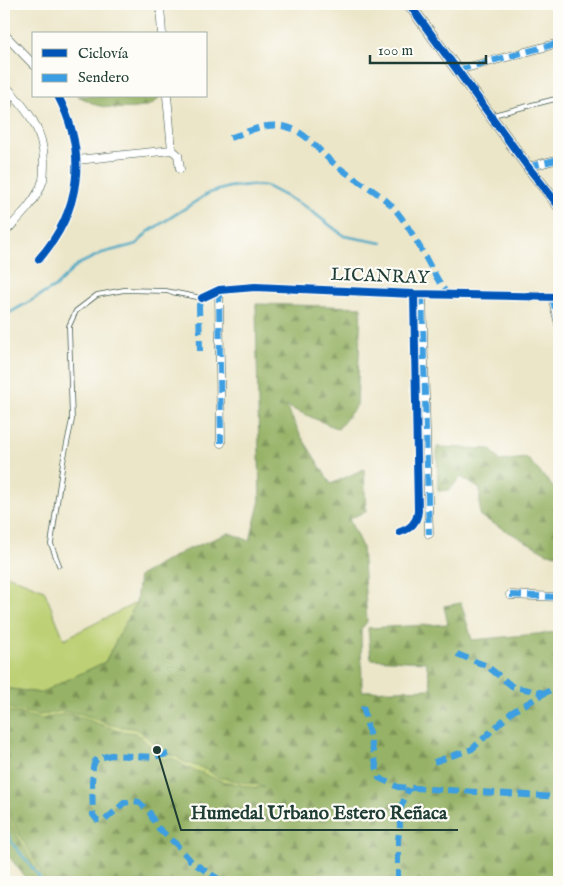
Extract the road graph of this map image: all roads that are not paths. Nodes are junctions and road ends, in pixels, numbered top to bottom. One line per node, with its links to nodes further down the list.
1 (409, 4): 7 (street)
2 (160, 6): 3 (street)
3 (162, 32)
4 (4, 34): 6 (street)
5 (559, 43): 7 (street)
6 (32, 63)
7 (458, 70): 13 (street)
8 (6, 87): 12 (street); 14 (street); 19 (street)
9 (59, 98): 17 (street)
10 (167, 98): 15 (street)
11 (559, 98): 13 (lane)
12 (4, 100)
13 (490, 116): 18 (street)
14 (4, 117)
15 (172, 150): 17 (street); 20 (street)
16 (559, 159): 18 (street)
17 (77, 160): 24 (street)
18 (528, 167): 21 (street)
19 (44, 169): 22 (street); 23 (street)
20 (180, 169)
21 (559, 206)
22 (4, 226)
23 (4, 233)
24 (39, 260)
25 (219, 290): 26 (street, LICANRAY); 28 (street, LICANRAY); 30 (street)
26 (418, 294): 27 (street, LICANRAY); 31 (street); 32 (street)
27 (555, 297): 29 (street)
28 (202, 298): 33 (lane)
29 (559, 324)
30 (221, 443)
31 (400, 532)
32 (429, 534)
33 (59, 565)
34 (510, 595): 35 (street)
35 (559, 596)

